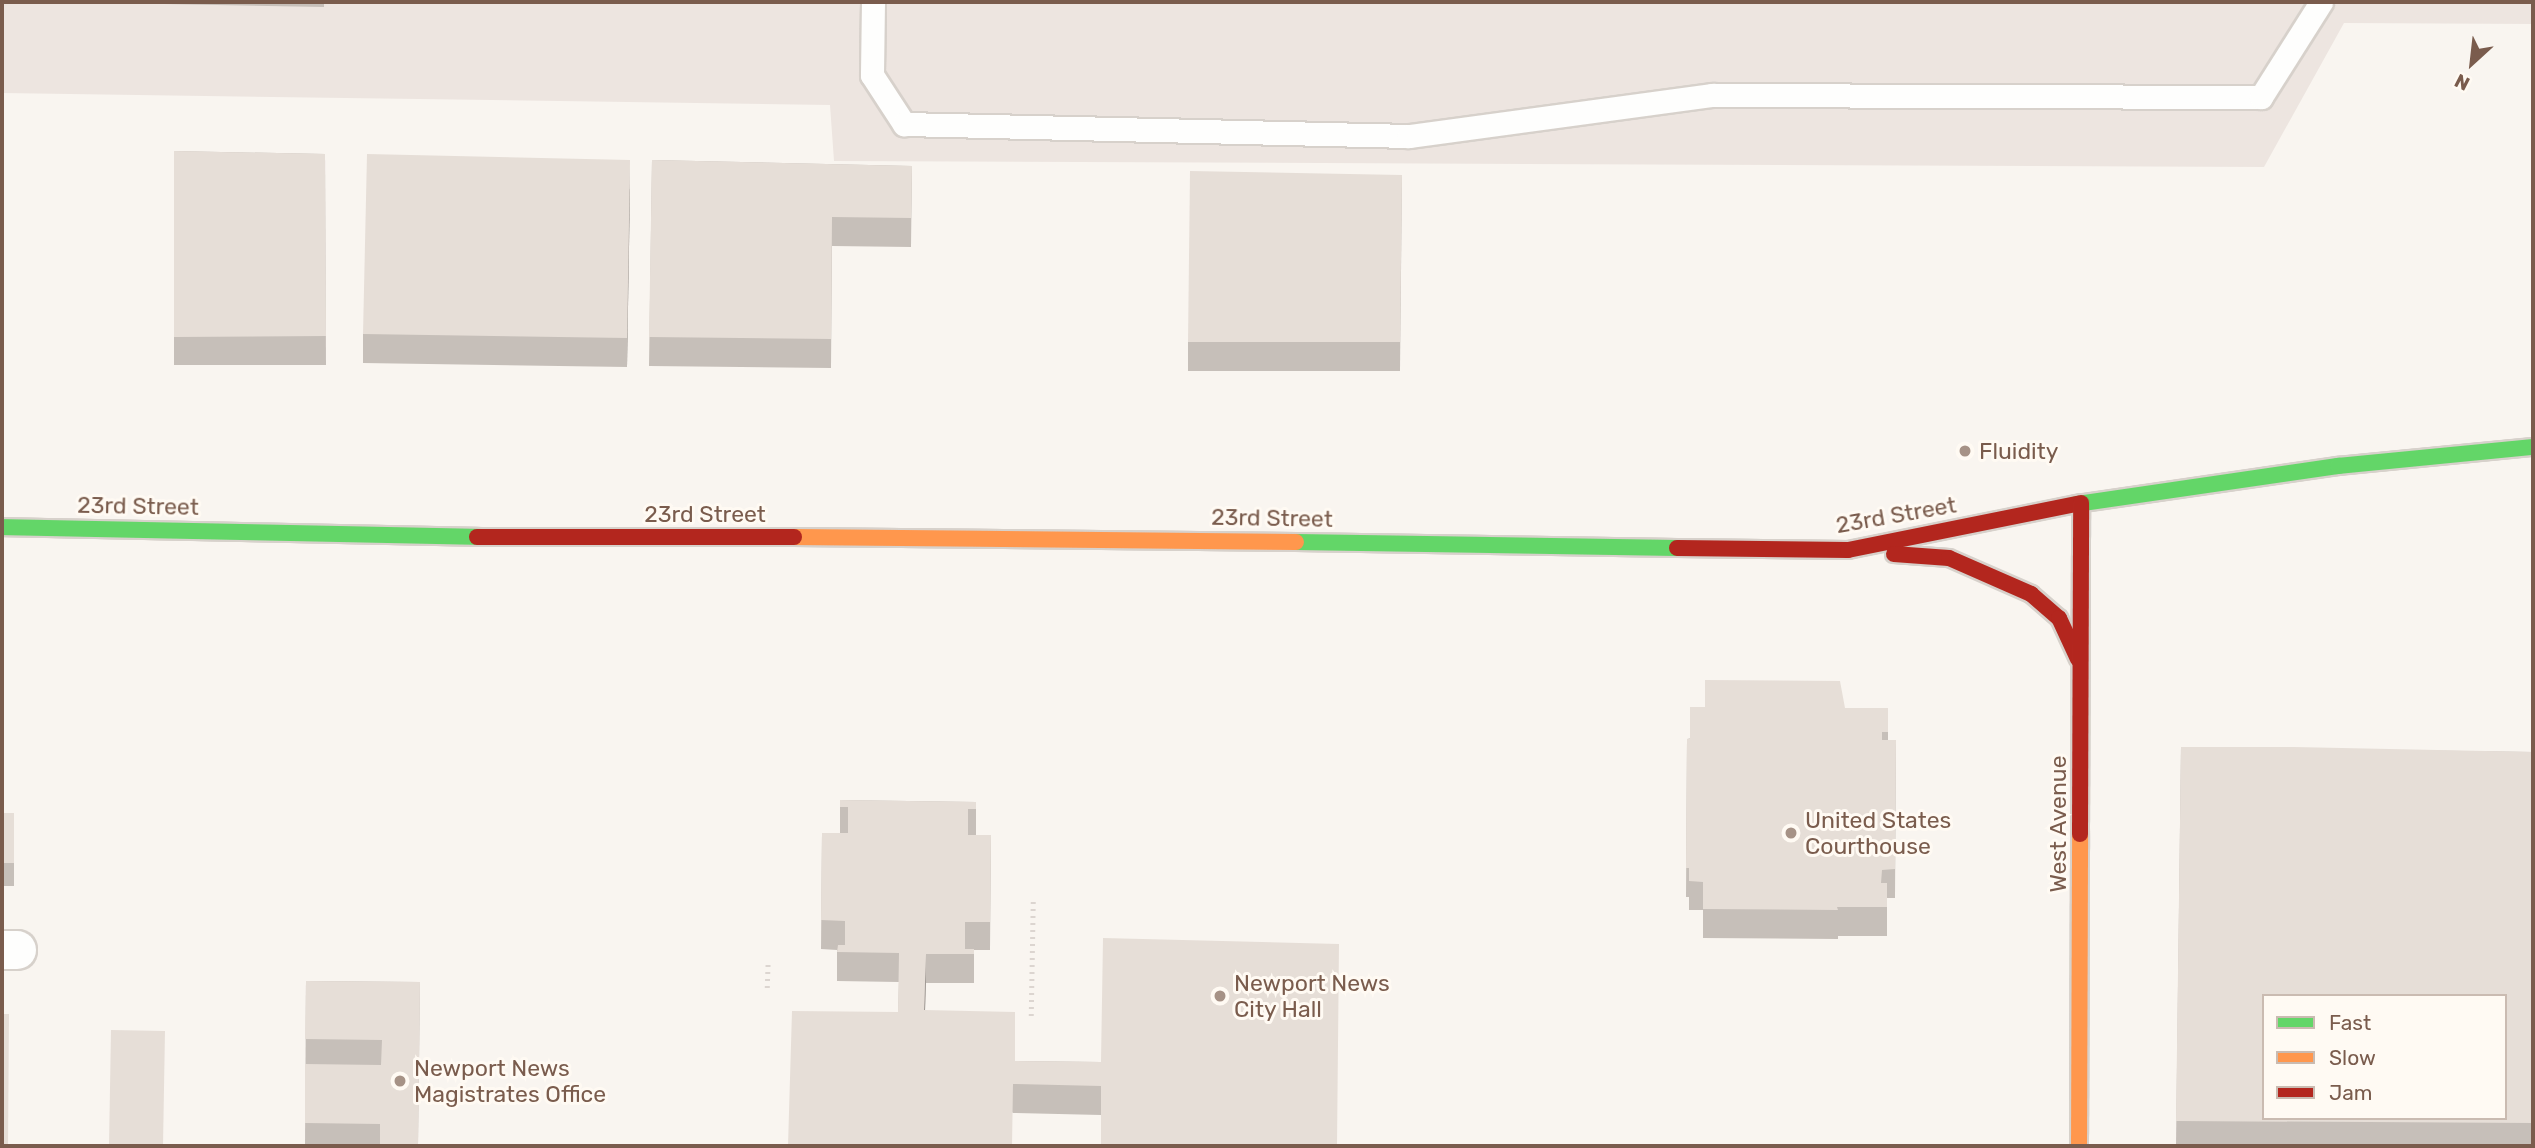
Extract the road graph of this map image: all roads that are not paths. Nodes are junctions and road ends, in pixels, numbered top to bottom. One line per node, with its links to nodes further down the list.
1 (873, 2): 2 (lane)
2 (2321, 2)
3 (2533, 447): 4 (street, 23rd Street)
4 (2081, 503): 6 (street, 23rd Street); 7 (street, West Avenue)
5 (2, 527): 6 (street, 23rd Street)
6 (1848, 550): 7 (street)
7 (2080, 664): 8 (street, West Avenue)
8 (2079, 1146)

